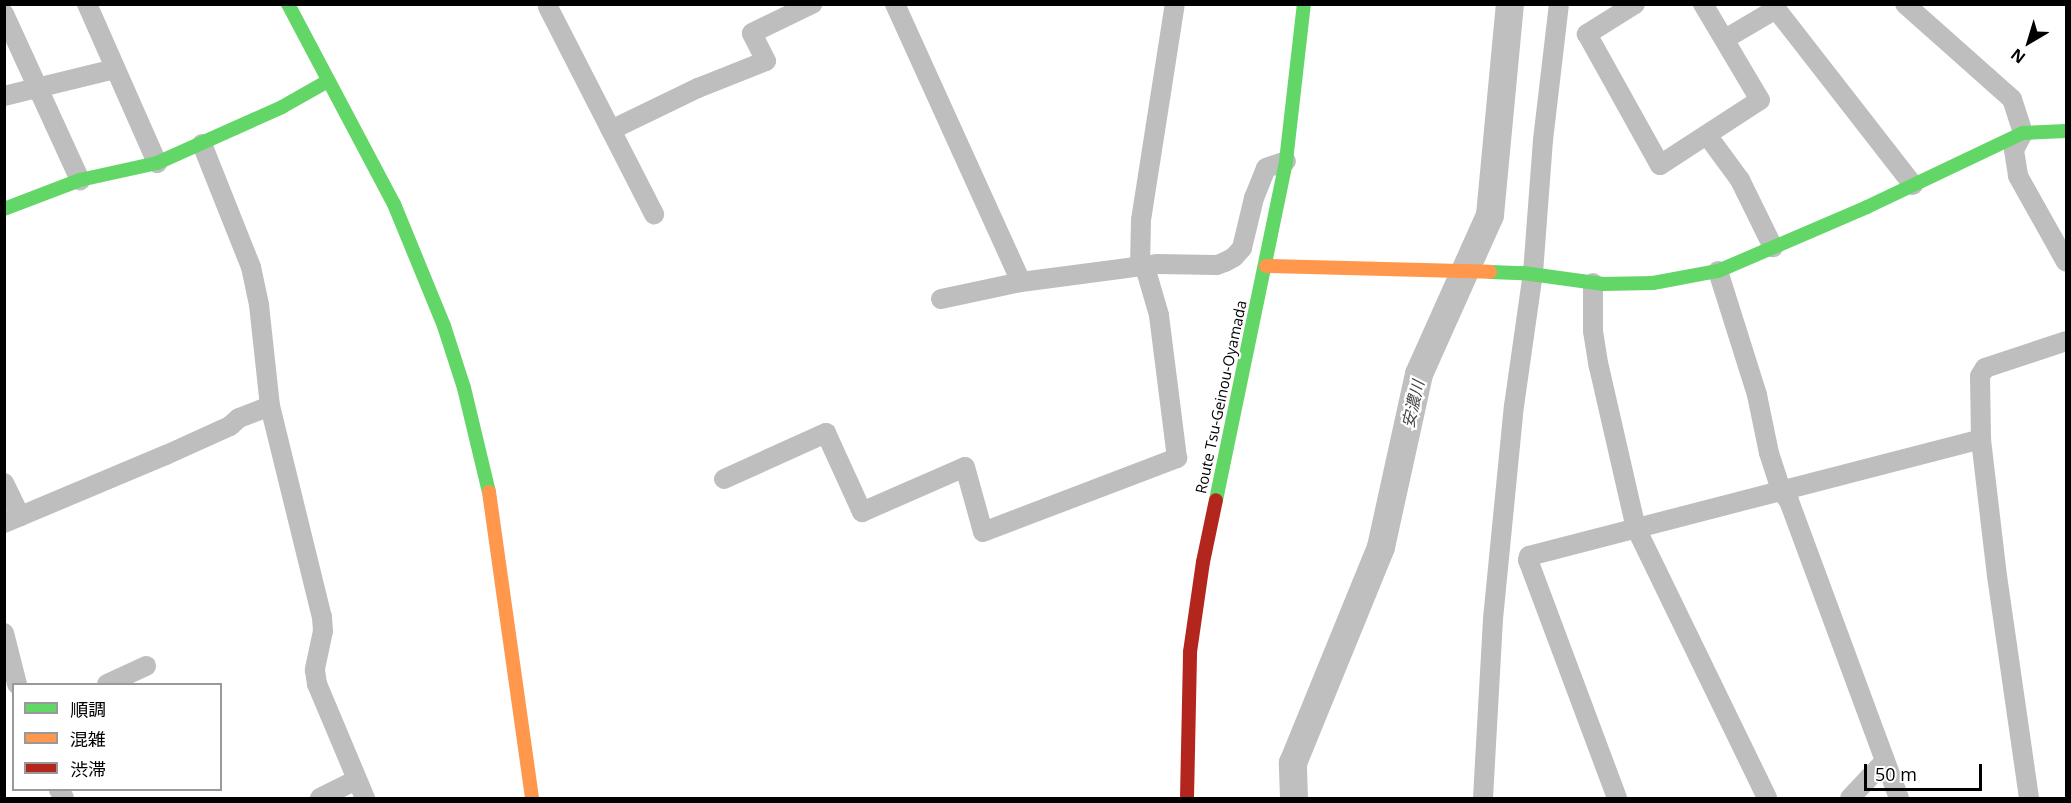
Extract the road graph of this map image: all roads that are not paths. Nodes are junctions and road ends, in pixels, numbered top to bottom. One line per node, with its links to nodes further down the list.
1 (87, 4): 14 (street)
2 (288, 4): 15 (street)
3 (812, 4): 18 (street)
4 (896, 4): 35 (street)
5 (1175, 4): 32 (street)
6 (1304, 4): 23 (street, Route Tsu-Geinou-Oyamada)
7 (1559, 4): 34 (street)
8 (1635, 4): 21 (street)
9 (1703, 4): 13 (street)
10 (1905, 4): 20 (street)
11 (548, 7): 18 (street)
12 (4, 14): 16 (street)
13 (1725, 39): 21 (street); 26 (street)
14 (115, 69): 16 (street); 24 (street)
15 (328, 81): 22 (street); 54 (street)
16 (38, 88): 17 (street); 25 (street)
17 (4, 96)
18 (610, 130): 28 (street)
19 (2067, 131): 20 (street)
20 (2023, 133): 26 (street); 30 (street)
21 (1707, 135): 29 (street)
22 (202, 144): 24 (street); 39 (street)
23 (1286, 161): 31 (street, Route Tsu-Geinou-Oyamada); 32 (street)
24 (157, 163): 25 (street)
25 (80, 180): 27 (street)
26 (1913, 185): 29 (street)
27 (4, 209)
28 (654, 214)
29 (1773, 247): 33 (street)
30 (2067, 262)
31 (1272, 265): 34 (street); 55 (street, Route Tsu-Geinou-Oyamada)
32 (1142, 267): 35 (street); 41 (street)
33 (1718, 271): 36 (street); 43 (street)
34 (1528, 273): 36 (street); 56 (street)
35 (1021, 282): 37 (street)
36 (1593, 283): 45 (street)
37 (941, 298)
38 (2067, 341): 40 (street)
39 (270, 406): 44 (street); 51 (street)
40 (1981, 439): 43 (street); 61 (street)
41 (724, 479)
42 (4, 483): 44 (street)
43 (1781, 490): 45 (street); 50 (street)
44 (12, 519)
45 (1636, 528): 57 (street); 58 (street)
46 (4, 633): 48 (street)
47 (146, 666): 49 (street)
48 (17, 683)
49 (109, 683)
50 (1885, 761): 59 (street); 60 (street)
51 (356, 780): 52 (street); 53 (street)
52 (320, 798)
53 (364, 798)
54 (532, 798)
55 (1187, 798)
56 (1483, 798)
57 (1617, 798)
58 (1767, 798)
59 (1850, 798)
60 (1899, 798)
61 (2029, 798)

